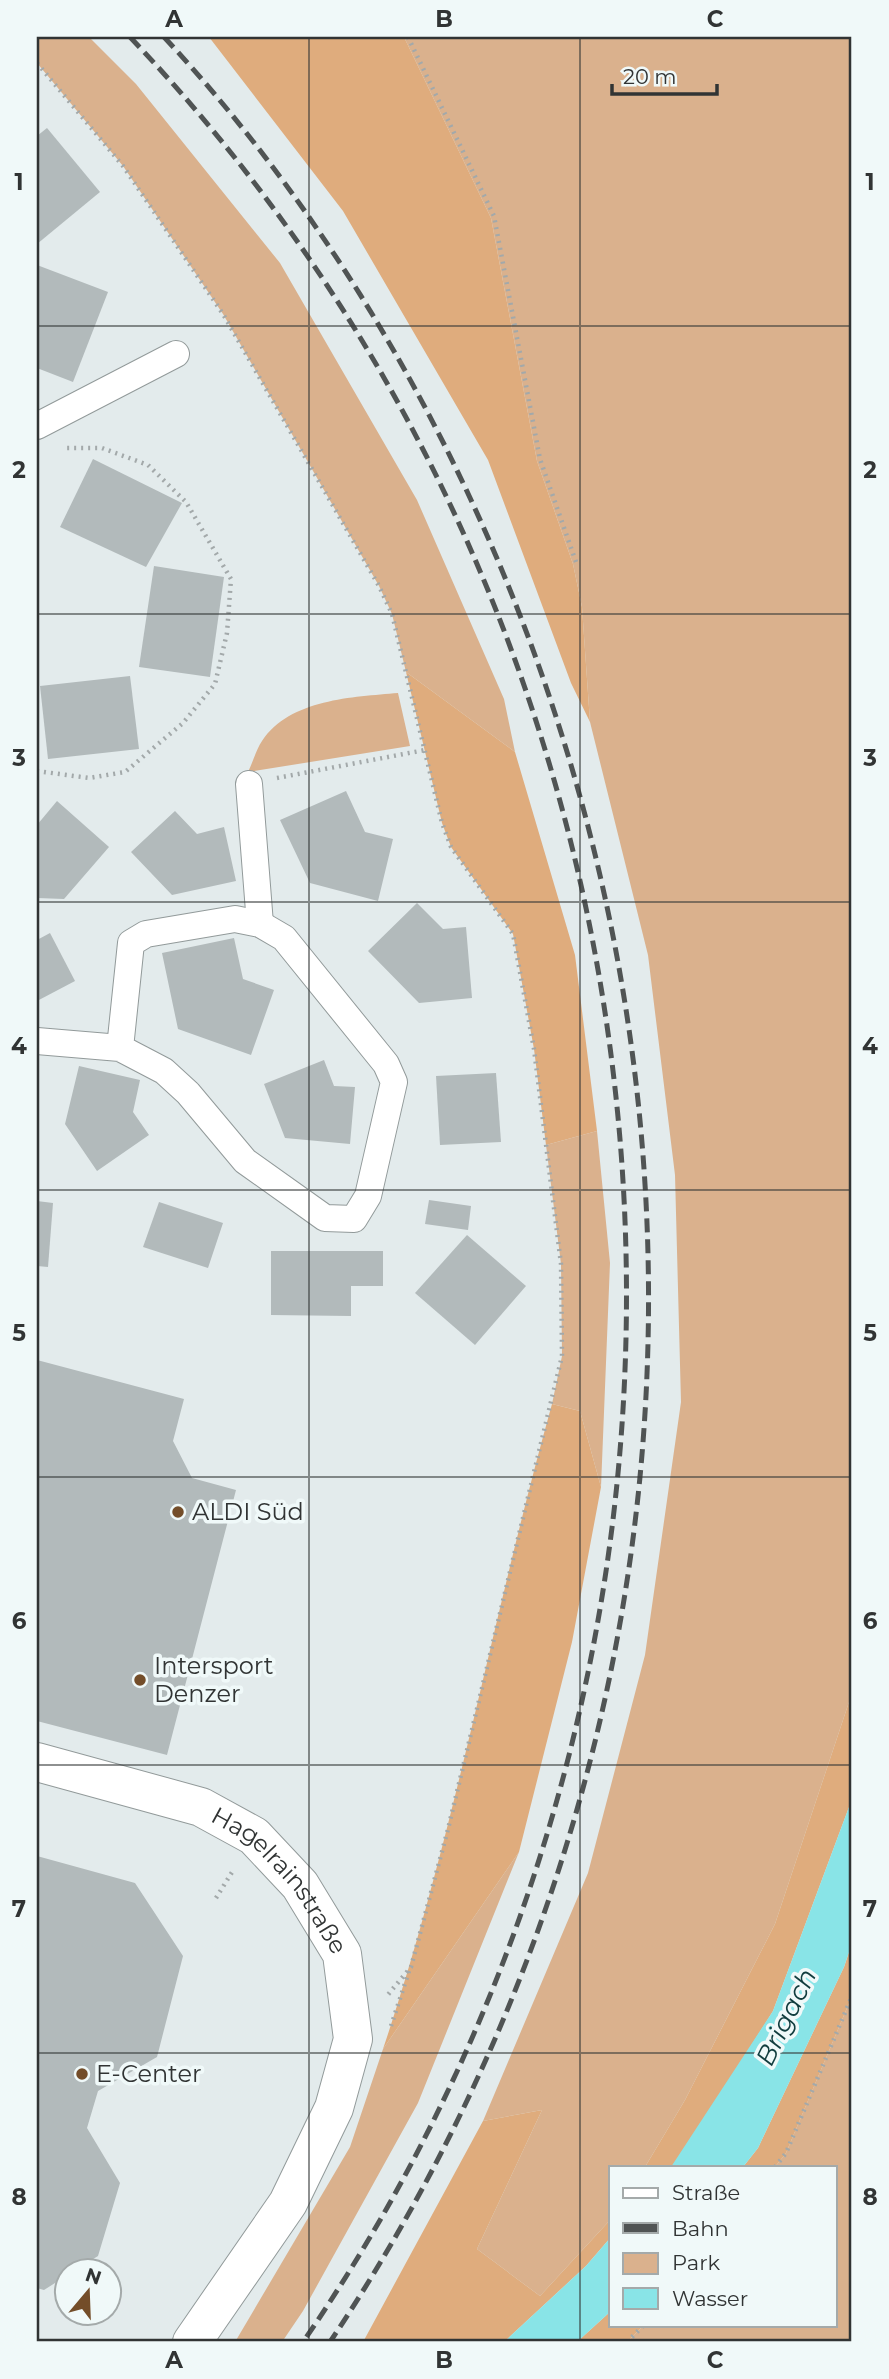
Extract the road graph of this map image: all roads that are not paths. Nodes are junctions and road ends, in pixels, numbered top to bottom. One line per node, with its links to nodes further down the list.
1 (176, 354): 2 (street)
2 (46, 435)
3 (249, 784): 4 (street)
4 (260, 924): 6 (street); 6 (street)
5 (37, 1041): 6 (street)
6 (120, 1048)
7 (37, 1762): 8 (main road, Hagelrainstraße)
8 (192, 2342)

